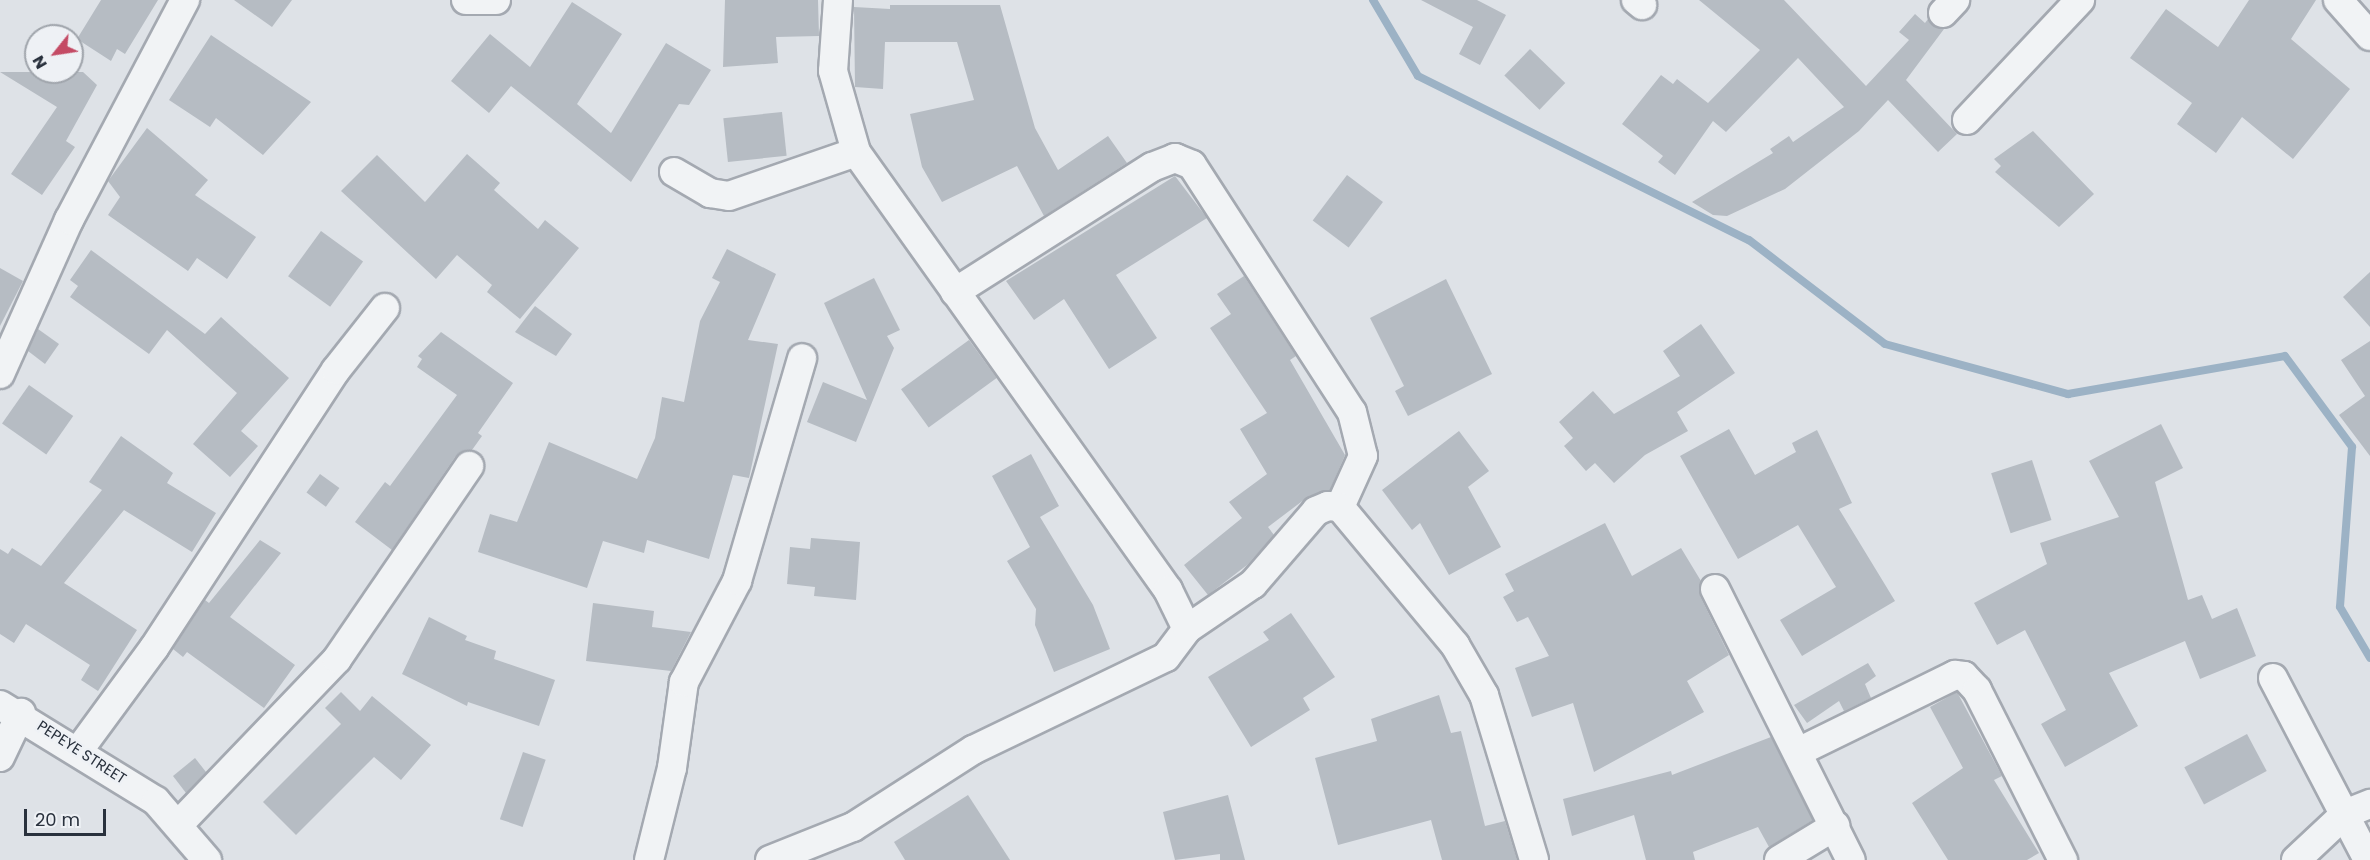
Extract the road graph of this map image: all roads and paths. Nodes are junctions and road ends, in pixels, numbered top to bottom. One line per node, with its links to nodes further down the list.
1 (185, 0): 14 (street)
2 (466, 0): 3 (street)
3 (496, 0)
4 (838, 0): 9 (street)
5 (2080, 0): 8 (street)
6 (2349, 4): 7 (street)
7 (2370, 36)
8 (1967, 120)
9 (856, 152): 10 (street); 11 (street)
10 (674, 172)
11 (955, 292): 16 (street); 18 (street)
12 (385, 308): 21 (street)
13 (802, 358): 28 (street)
14 (0, 374)
15 (469, 466): 25 (street)
16 (1340, 507): 18 (street); 30 (street)
17 (1715, 589): 22 (street)
18 (1187, 629): 29 (street)
19 (2273, 678): 24 (street)
20 (10, 709): 21 (street, PEPEYE STREET); 23 (street)
21 (79, 750): 25 (street, PEPEYE STREET)
22 (1800, 751): 26 (street); 33 (street)
23 (0, 757)
24 (2357, 809): 34 (street); 35 (street)
25 (180, 823): 27 (street, PEPEYE STREET)
26 (1835, 826): 31 (street); 32 (street)
27 (207, 860)
28 (649, 860)
29 (770, 860)
30 (1534, 860)
31 (1779, 860)
32 (1851, 860)
33 (2063, 860)
34 (2296, 860)
35 (2368, 860)

